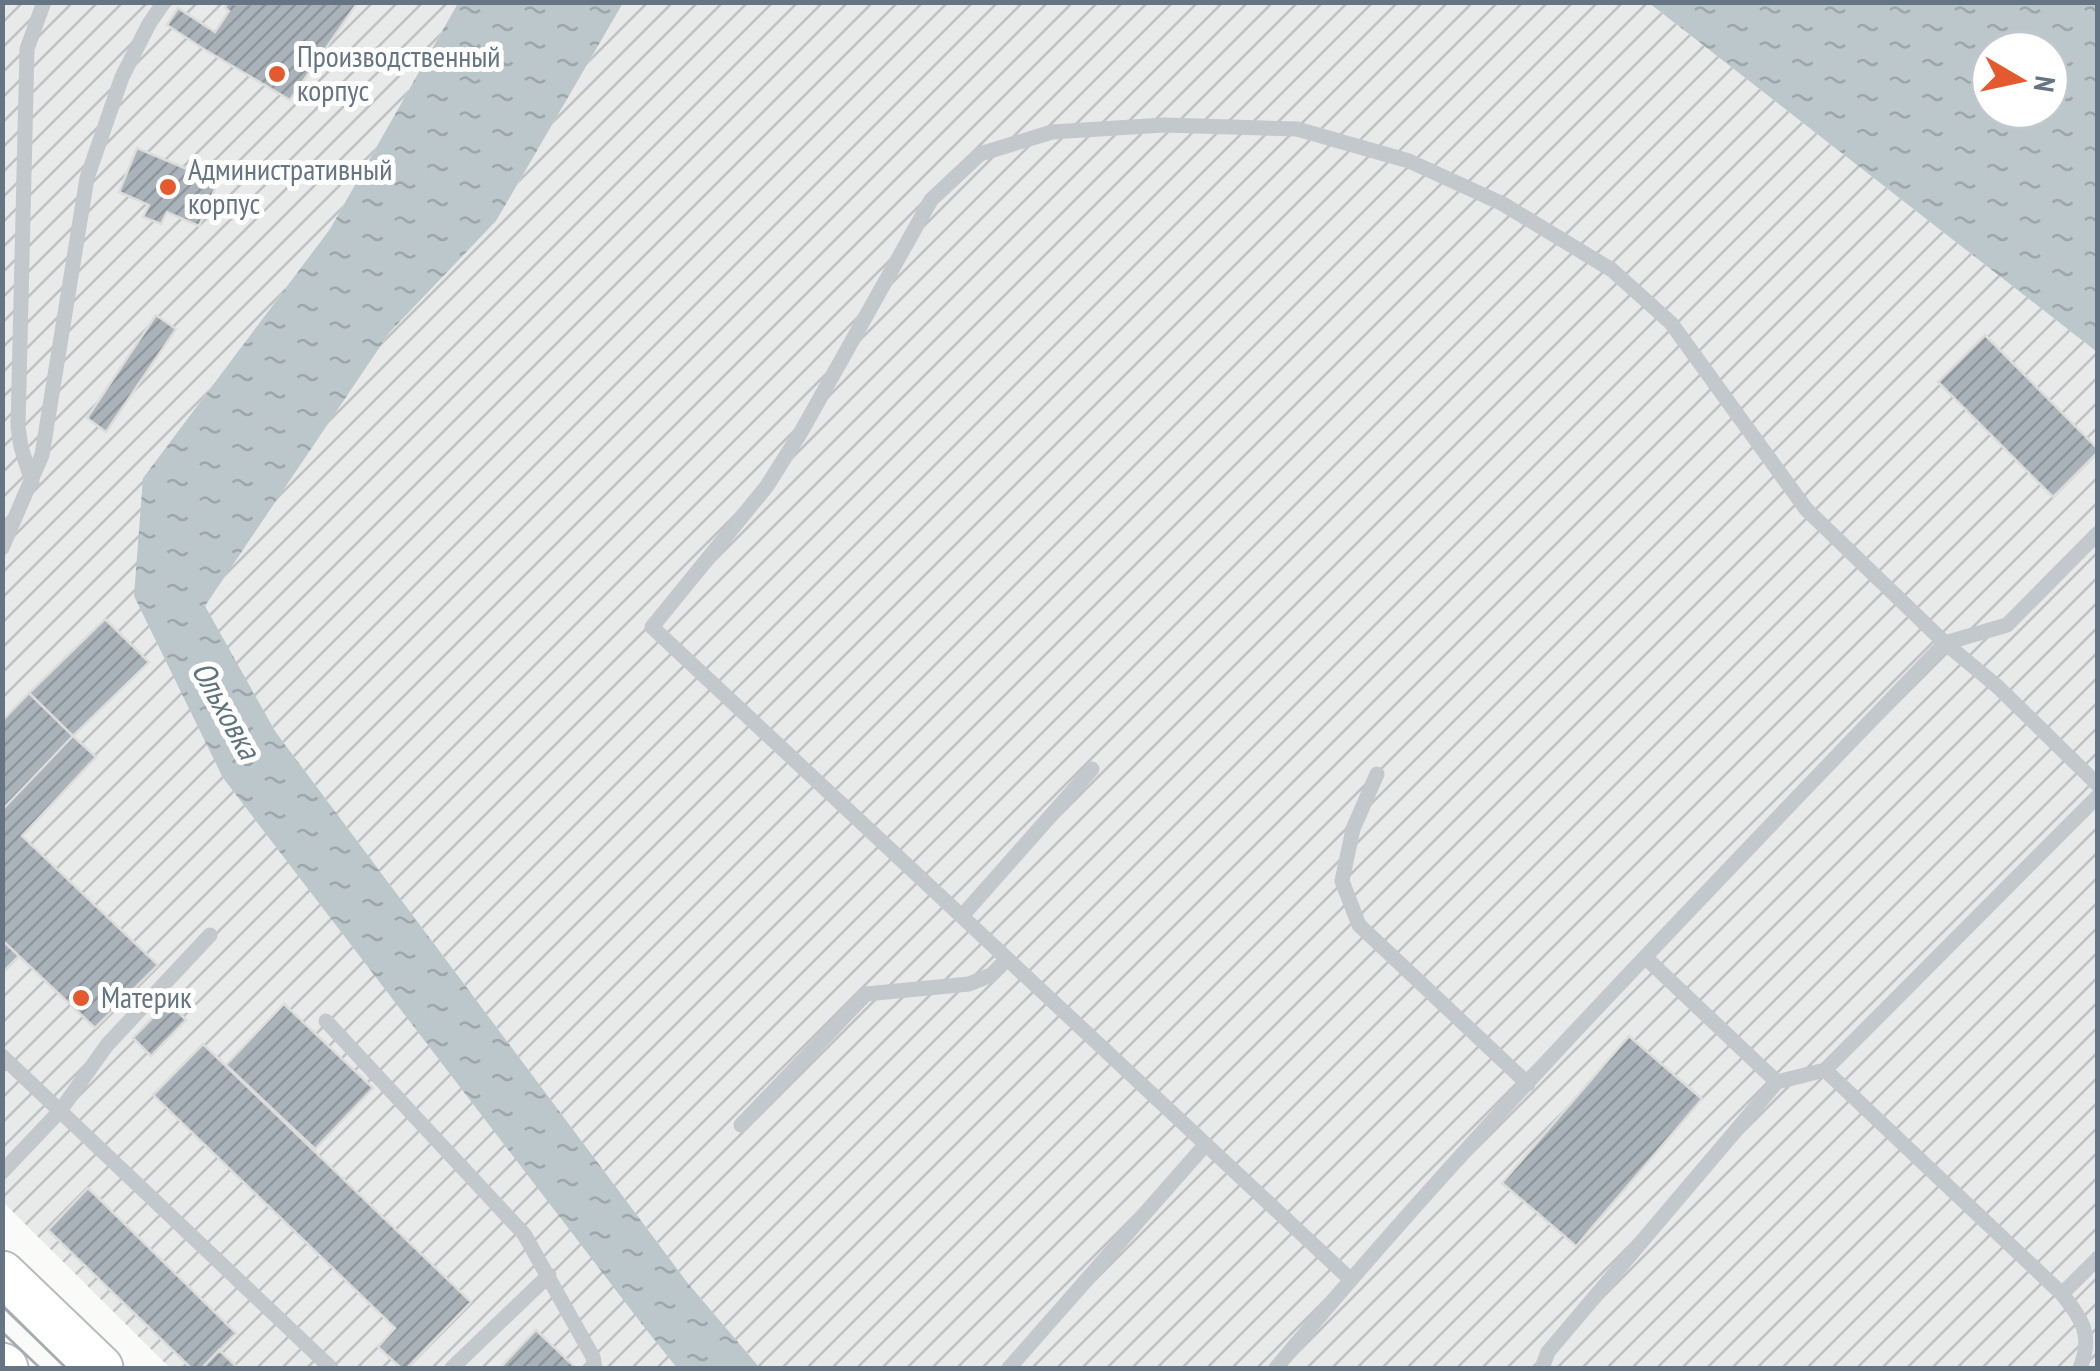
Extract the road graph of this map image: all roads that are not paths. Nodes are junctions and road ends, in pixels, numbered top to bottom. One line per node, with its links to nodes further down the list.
1 (44, 2): 3 (lane)
2 (164, 2): 3 (lane)
3 (32, 482): 5 (lane)
4 (2098, 533): 6 (lane)
5 (2, 548)
6 (1945, 643): 9 (lane); 11 (lane); 13 (lane)
7 (1092, 769): 11 (lane)
8 (1377, 774): 19 (lane)
9 (2098, 785)
10 (2098, 796): 17 (lane)
11 (962, 916): 14 (lane)
12 (210, 936): 20 (lane)
13 (1646, 958): 18 (lane); 19 (lane)
14 (1007, 959): 21 (lane); 22 (lane)
15 (326, 1022): 26 (lane)
16 (2, 1056): 20 (lane)
17 (1825, 1070): 18 (lane); 28 (lane)
18 (1777, 1082): 35 (lane)
19 (1528, 1084): 27 (lane)
20 (60, 1112): 23 (lane); 30 (lane)
21 (741, 1125)
22 (1206, 1144): 27 (lane); 33 (lane)
23 (2, 1172)
24 (2098, 1258): 28 (lane)
25 (2, 1274): 29 (main road)
26 (549, 1275): 31 (lane); 32 (lane)
27 (1350, 1280): 34 (lane)
28 (2062, 1294): 36 (lane)
29 (100, 1368)
30 (330, 1368)
31 (452, 1368)
32 (595, 1368)
33 (1010, 1368)
34 (1276, 1368)
35 (1542, 1368)
36 (2080, 1368)

